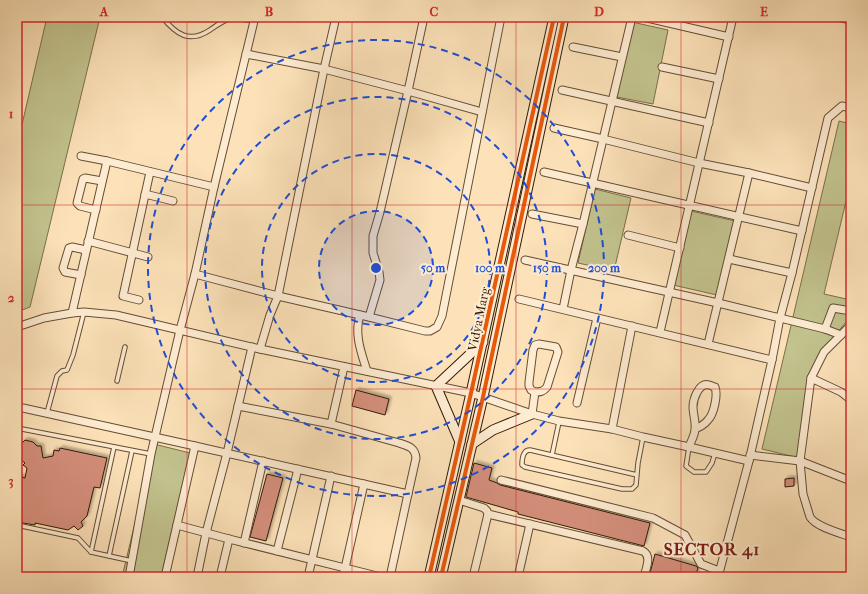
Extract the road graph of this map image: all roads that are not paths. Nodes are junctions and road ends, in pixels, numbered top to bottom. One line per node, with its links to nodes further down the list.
1 (162, 17): 11 (lane)
2 (336, 17): 18 (street)
3 (424, 17): 20 (street)
4 (501, 17): 24 (street)
5 (554, 17): 78 (main road, Vidya Marg)
6 (564, 17): 90 (main road, Vidya Marg)
7 (632, 17): 16 (street)
8 (643, 17): 13 (street)
9 (733, 17): 13 (street)
10 (837, 17): 12 (street)
11 (254, 19): 15 (street)
12 (851, 20)
13 (729, 37): 19 (street)
14 (573, 47): 16 (street)
15 (246, 54): 18 (street); 36 (street)
16 (622, 57): 22 (street)
17 (662, 67): 19 (street)
18 (324, 69): 20 (street); 59 (street)
19 (719, 79): 25 (street)
20 (408, 90): 24 (street); 68 (street)
21 (562, 90): 22 (street)
22 (612, 101): 25 (street); 27 (street)
23 (851, 108): 37 (street)
24 (482, 112): 68 (street)
25 (709, 123): 30 (street)
26 (554, 128): 27 (street)
27 (603, 139): 30 (street); 35 (street)
28 (81, 156): 29 (street)
29 (107, 161): 31 (street); 34 (street)
30 (699, 163): 33 (street); 40 (street)
31 (150, 172): 36 (street); 38 (street)
32 (544, 172): 35 (street)
33 (749, 173): 37 (street); 43 (street)
34 (102, 181): 41 (street); 41 (street)
35 (593, 182): 40 (street); 44 (street)
36 (214, 187): 56 (street)
37 (812, 188): 45 (street)
38 (145, 194): 39 (street); 50 (street)
39 (173, 201)
40 (690, 205): 43 (street); 48 (street)
41 (96, 210): 47 (street)
42 (532, 214): 44 (street)
43 (739, 216): 45 (street); 52 (street)
44 (583, 224): 54 (street)
45 (802, 231): 55 (street)
46 (628, 235): 48 (street)
47 (88, 242): 49 (street); 50 (street)
48 (680, 248): 58 (street)
49 (86, 250): 57 (street); 57 (street)
50 (132, 252): 51 (street); 61 (street)
51 (148, 256)
52 (728, 259): 55 (street); 62 (street)
53 (525, 260): 54 (street)
54 (571, 270): 58 (street); 63 (street)
55 (792, 273): 70 (street)
56 (195, 274): 59 (street); 75 (street)
57 (81, 275): 66 (street)
58 (669, 292): 62 (street); 76 (street)
59 (278, 296): 67 (street); 81 (street)
60 (519, 299): 63 (street)
61 (139, 300)
62 (718, 303): 70 (street); 79 (street)
63 (563, 309): 69 (street)
64 (851, 311): 74 (street)
65 (84, 312): 66 (street); 75 (street); 95 (lane)
66 (72, 313): 73 (street)
67 (360, 315): 68 (street); 84 (street)
68 (369, 317)
69 (597, 318): 72 (street); 92 (street)
70 (780, 318): 74 (street); 82 (street)
71 (851, 325): 77 (street)
72 (632, 326): 76 (street); 99 (street)
73 (17, 327)
74 (826, 329): 77 (street)
75 (180, 330): 81 (street); 102 (street)
76 (660, 332): 79 (street)
77 (841, 335): 85 (street)
78 (483, 342): 87 (main road); 89 (main road, Vidya Marg)
79 (708, 344): 82 (street)
80 (125, 347): 86 (lane)
81 (256, 348): 83 (street); 93 (street)
82 (772, 360): 114 (street)
83 (344, 367): 84 (street); 98 (street)
84 (367, 371): 87 (street)
85 (811, 378): 91 (street); 116 (street)
86 (117, 380)
87 (436, 386): 89 (street); 104 (main road)
88 (535, 392): 88 (street); 96 (street)
89 (471, 394): 90 (street); 104 (main road, Vidya Marg)
90 (483, 397): 96 (street); 105 (main road, Vidya Marg)
91 (851, 400)
92 (577, 403)
93 (238, 406): 98 (street); 110 (street)
94 (23, 408): 95 (street)
95 (47, 414): 102 (street)
96 (532, 414): 97 (street); 105 (main road)
97 (560, 421): 99 (street); 113 (lane)
98 (331, 424): 123 (street)
99 (612, 429): 103 (street)
100 (695, 429): 100 (street); 108 (street)
101 (17, 432): 107 (lane)
102 (155, 437): 106 (street); 112 (street)
103 (643, 437): 108 (street); 118 (lane)
104 (460, 442): 148 (main road, Vidya Marg)
105 (472, 444): 124 (main road, Vidya Marg)
106 (195, 446): 110 (street); 128 (street)
107 (114, 447): 109 (lane); 134 (lane)
108 (689, 447): 111 (street); 111 (lane)
109 (132, 451): 112 (lane); 135 (lane)
110 (227, 453): 115 (street); 129 (street)
111 (715, 453): 114 (street)
112 (151, 454): 137 (street)
113 (552, 455): 118 (lane); 118 (lane)
114 (749, 458): 116 (street); 139 (street)
115 (263, 461): 117 (street); 132 (street)
116 (800, 461): 121 (street); 130 (street)
117 (298, 469): 119 (street); 133 (street)
118 (637, 475)
119 (331, 476): 122 (street); 136 (street)
120 (501, 480): 139 (street)
121 (851, 481)
122 (364, 484): 123 (street); 138 (street)
123 (408, 494): 147 (street)
124 (459, 500): 125 (street); 149 (main road, Vidya Marg)
125 (488, 514): 126 (street); 150 (street)
126 (530, 524): 151 (street); 152 (street)
127 (17, 525): 134 (lane)
128 (177, 525): 129 (street); 141 (street)
129 (206, 533): 131 (street); 142 (street)
130 (851, 537)
131 (229, 539): 132 (street); 143 (street)
132 (244, 543): 133 (street)
133 (276, 551): 136 (street)
134 (91, 552): 135 (lane)
135 (110, 556): 137 (lane)
136 (312, 559): 138 (street); 144 (street)
137 (132, 561): 140 (street)
138 (345, 568): 145 (street); 146 (street)
139 (719, 574)
140 (129, 577)
141 (165, 577)
142 (197, 577)
143 (220, 577)
144 (308, 577)
145 (343, 577)
146 (381, 577)
147 (390, 577)
148 (429, 577)
149 (441, 577)
150 (473, 577)
151 (518, 577)
152 (644, 577)

